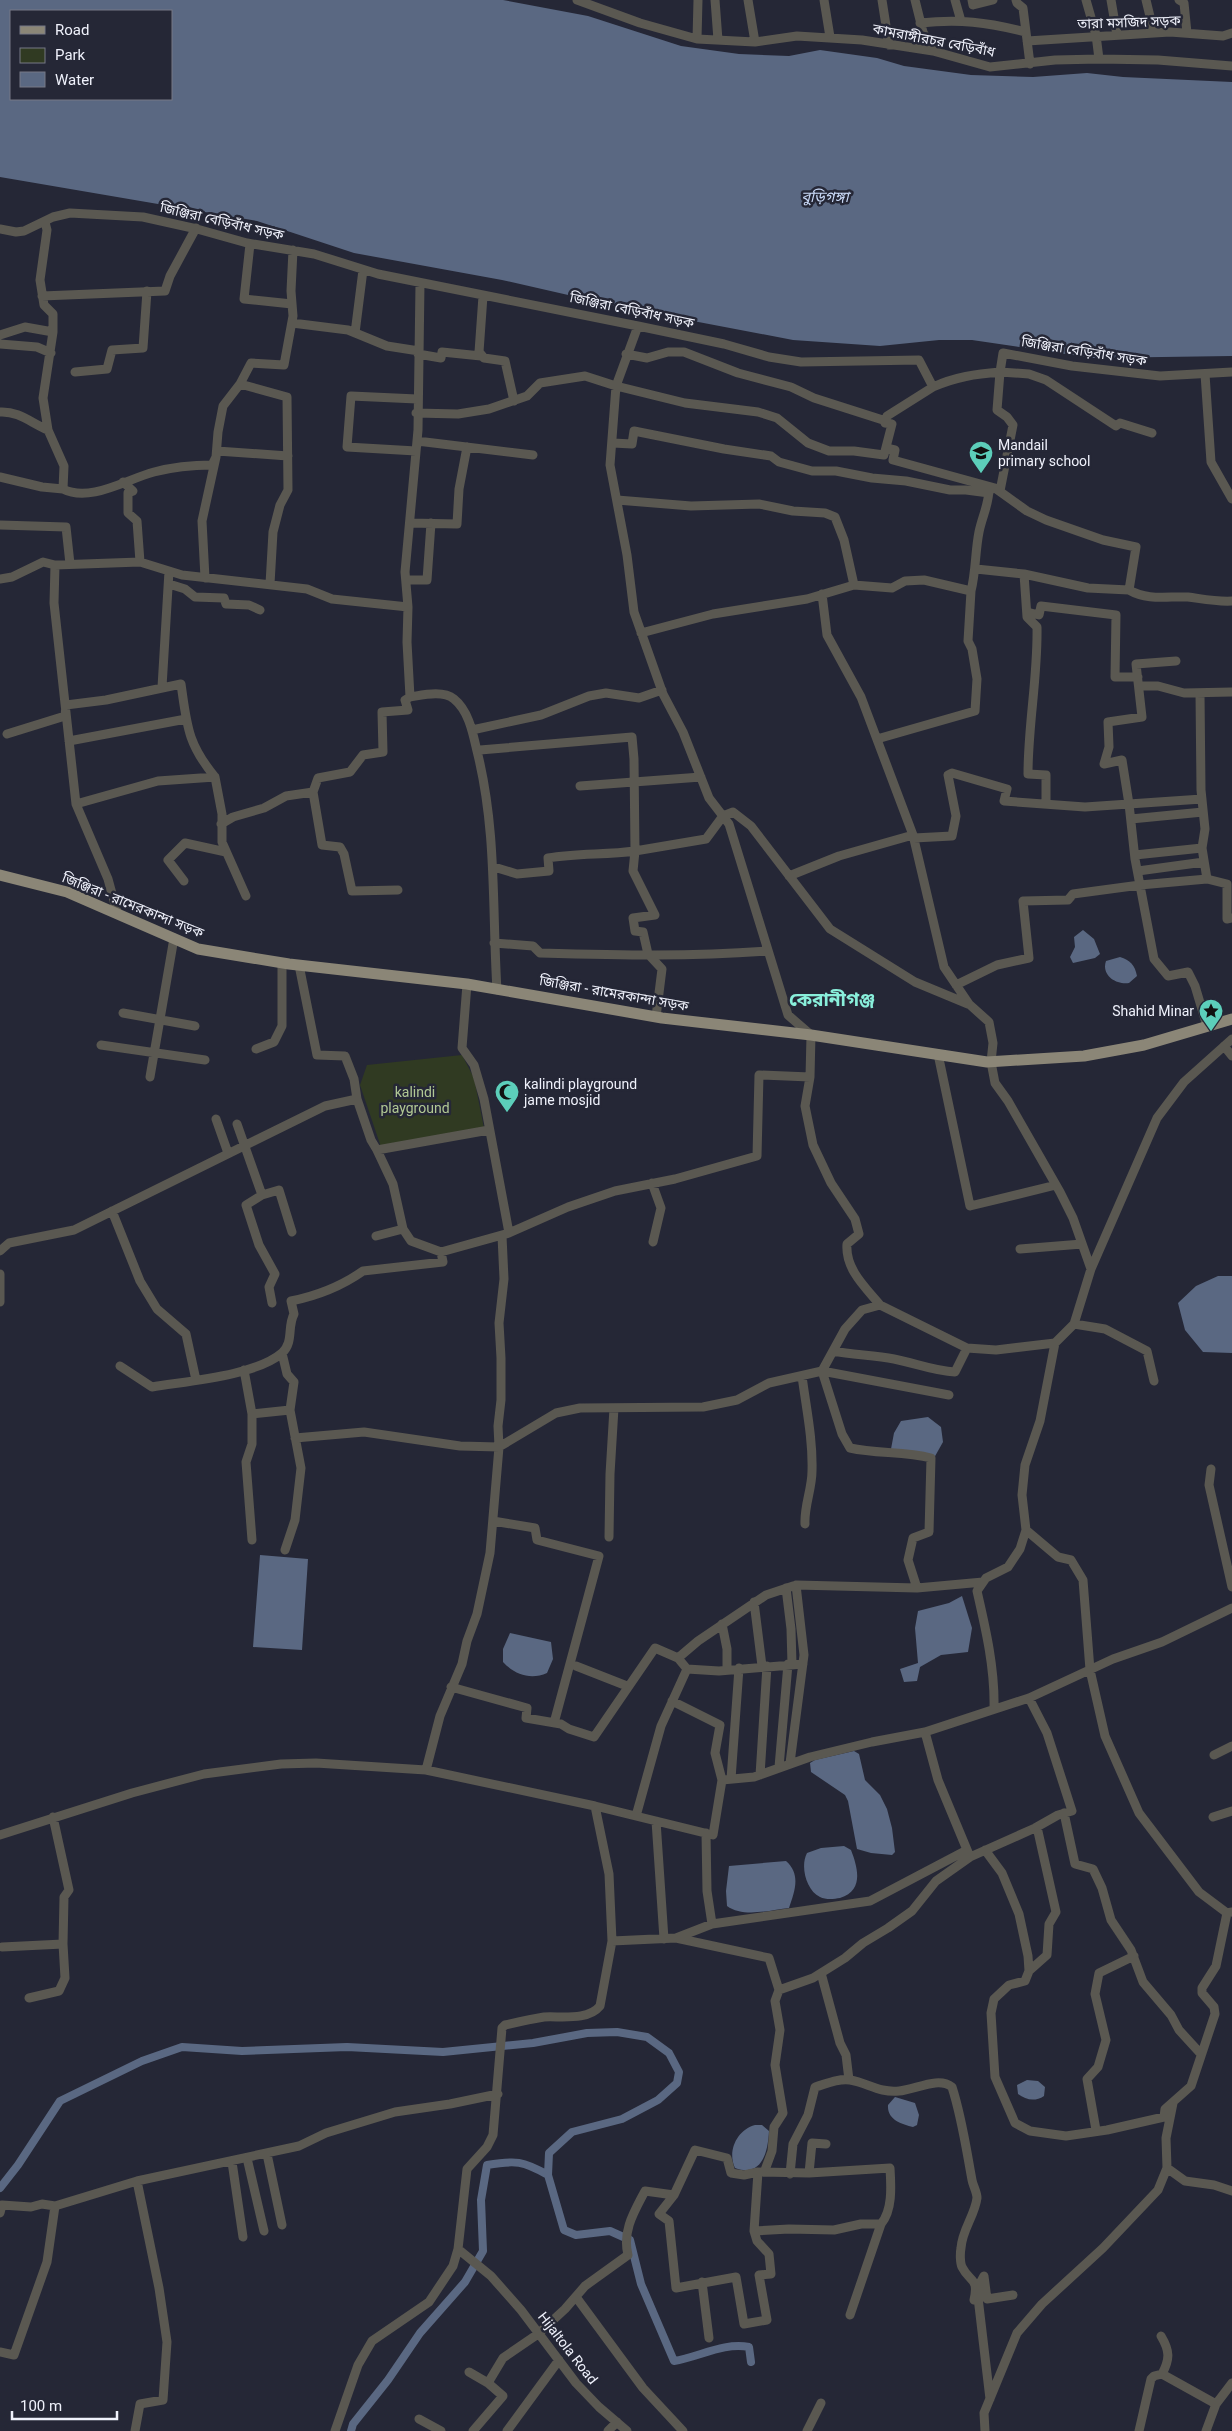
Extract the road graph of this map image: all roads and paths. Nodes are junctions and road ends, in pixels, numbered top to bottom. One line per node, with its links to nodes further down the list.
1 (577, 0): 16 (street, কামরাঙ্গীরচর বেড়িবাঁধ)
2 (698, 0): 26 (street)
3 (715, 0): 27 (street)
4 (748, 0): 28 (street)
5 (824, 0): 24 (street)
6 (882, 0): 29 (street)
7 (915, 0): 18 (street)
8 (955, 0): 17 (street)
9 (972, 0): 10 (street)
10 (992, 0)
11 (1016, 0): 25 (street)
12 (1086, 0): 22 (street)
13 (1110, 0): 23 (street)
14 (1146, 0): 19 (street)
15 (1179, 0): 20 (street)
16 (595, 3): 26 (street, কামরাঙ্গীরচর বেড়িবাঁধ)
17 (961, 21): 18 (street, তারা মসজিদ সড়ক); 25 (street, তারা মসজিদ সড়ক)
18 (920, 23): 30 (street)
19 (1154, 33): 20 (street, তারা মসজিদ সড়ক); 23 (street, তারা মসজিদ সড়ক)
20 (1187, 33): 21 (street, তারা মসজিদ সড়ক)
21 (1232, 33)
22 (1096, 36): 23 (street, তারা মসজিদ সড়ক); 25 (street, তারা মসজিদ সড়ক); 31 (street)
23 (1117, 36)
24 (830, 37): 28 (street, কামরাঙ্গীরচর বেড়িবাঁধ); 29 (street, কামরাঙ্গীরচর বেড়িবাঁধ)
25 (1026, 37): 32 (street)
26 (697, 39): 27 (street, কামরাঙ্গীরচর বেড়িবাঁধ)
27 (718, 40): 28 (street, কামরাঙ্গীরচর বেড়িবাঁধ)
28 (755, 42)
29 (889, 45): 30 (street, কামরাঙ্গীরচর বেড়িবাঁধ)
30 (933, 51): 32 (street, কামরাঙ্গীরচর বেড়িবাঁধ)
31 (1099, 59): 32 (street, কামরাঙ্গীরচর বেড়িবাঁধ); 33 (street, কামরাঙ্গীরচর বেড়িবাঁধ)
32 (1030, 64)
33 (1232, 66)
34 (45, 222): 35 (street, জিঞ্জিরা বেড়িবাঁধ সড়ক); 36 (street, জিঞ্জিরা বেড়িবাঁধ সড়ক); 42 (street)
35 (196, 228): 37 (street, জিঞ্জিরা বেড়িবাঁধ সড়ক); 41 (street)
36 (0, 229)
37 (250, 244): 38 (street, জিঞ্জিরা বেড়িবাঁধ সড়ক); 44 (street)
38 (293, 250): 39 (street, জিঞ্জিরা বেড়িবাঁধ সড়ক); 44 (street)
39 (363, 270): 40 (street, জিঞ্জিরা বেড়িবাঁধ সড়ক); 48 (street)
40 (420, 283): 43 (street, জিঞ্জিরা বেড়িবাঁধ সড়ক); 52 (street)
41 (148, 291): 42 (street); 55 (street)
42 (42, 296): 47 (street)
43 (483, 296): 46 (street, জিঞ্জিরা বেড়িবাঁধ সড়ক); 54 (street)
44 (292, 304): 45 (street)
45 (292, 323): 48 (street); 59 (street)
46 (638, 326): 53 (street); 61 (street, জিঞ্জিরা বেড়িবাঁধ সড়ক)
47 (53, 332): 49 (street); 51 (street)
48 (355, 333): 52 (street)
49 (0, 335)
50 (0, 344): 51 (street)
51 (51, 353): 67 (street)
52 (418, 353): 54 (street); 62 (street)
53 (626, 354): 60 (street); 66 (street)
54 (481, 356): 63 (street)
55 (74, 372)
56 (1000, 372): 58 (street, জিঞ্জিরা বেড়িবাঁধ সড়ক); 61 (street); 68 (street); 81 (street)
57 (1232, 372): 58 (street, জিঞ্জিরা বেড়িবাঁধ সড়ক)
58 (1205, 374): 82 (street)
59 (240, 384): 74 (street); 76 (street)
60 (616, 386): 63 (street); 70 (street); 72 (street)
61 (933, 387): 66 (street)
62 (417, 399): 65 (street); 73 (street)
63 (514, 401): 65 (street)
64 (0, 412): 67 (street)
65 (416, 413): 69 (street)
66 (886, 421): 72 (street)
67 (48, 430): 79 (street)
68 (1152, 433)
69 (417, 441): 71 (street); 73 (street)
70 (613, 443): 80 (street); 83 (street)
71 (467, 447): 75 (street); 85 (street)
72 (886, 448): 80 (street)
73 (416, 451): 84 (street)
74 (216, 454): 76 (street); 78 (street); 93 (street)
75 (533, 455)
76 (288, 456): 97 (street)
77 (0, 477): 79 (street)
78 (123, 482): 79 (street); 87 (street)
79 (64, 489)
80 (989, 490): 81 (street); 90 (street)
81 (1000, 491): 99 (street)
82 (1232, 499)
83 (617, 500): 98 (street); 106 (street)
84 (410, 523): 85 (street); 95 (street)
85 (431, 523): 95 (street)
86 (0, 525): 88 (street)
87 (140, 562): 88 (street); 91 (street)
88 (70, 564): 89 (street)
89 (55, 565): 94 (street); 115 (street)
90 (976, 569): 92 (street); 100 (street)
91 (169, 571): 93 (street); 96 (street)
92 (1024, 574): 99 (street); 105 (street)
93 (205, 578): 97 (street)
94 (0, 579)
95 (406, 580): 103 (street)
96 (169, 584): 104 (street); 110 (street)
97 (270, 584): 103 (street)
98 (854, 585): 100 (street); 101 (street)
99 (1129, 590): 102 (street)
100 (971, 591): 119 (street)
101 (822, 594): 106 (street); 119 (street)
102 (1232, 601)
103 (408, 607): 114 (street)
104 (260, 610)
105 (1026, 612): 108 (street); 129 (street)
106 (641, 632): 111 (street)
107 (1176, 660): 108 (street)
108 (1138, 677): 109 (street)
109 (1139, 686): 112 (street); 130 (street)
110 (162, 687): 115 (street); 116 (street)
111 (662, 690): 117 (street); 123 (street)
112 (1200, 692): 113 (street); 127 (street)
113 (1232, 692)
114 (410, 696): 117 (street); 126 (street)
115 (65, 716): 118 (street); 120 (street)
116 (186, 720): 120 (street); 122 (street)
117 (472, 730): 141 (street)
118 (7, 734)
119 (877, 739): 135 (street)
120 (69, 741): 128 (street)
121 (480, 750): 124 (street)
122 (215, 777): 128 (street); 134 (street)
123 (701, 777): 124 (street); 132 (street)
124 (633, 782): 125 (street); 137 (street)
125 (580, 786)
126 (313, 792): 134 (street); 148 (street)
127 (1202, 799): 130 (street); 131 (street)
128 (76, 804): 150 (street)
129 (1046, 804): 130 (street); 135 (street)
130 (1130, 804): 133 (street)
131 (1203, 812): 133 (street); 136 (street)
132 (723, 816): 137 (street); 144 (street); 154 (street)
133 (1131, 819): 139 (street)
134 (221, 824): 138 (street)
135 (913, 837): 144 (street); 159 (street)
136 (1202, 848): 139 (street); 140 (street)
137 (635, 851): 141 (street); 155 (street)
138 (226, 852): 146 (street); 149 (street)
139 (1134, 855): 142 (street)
140 (1204, 862): 142 (street); 145 (street)
141 (494, 868): 153 (street)
142 (1138, 871): 147 (street)
143 (0, 875): 150 (main road, জিঞ্জিরা - রামেরকান্দা সড়ক)
144 (789, 876): 161 (street)
145 (1206, 879): 147 (street); 151 (street)
146 (184, 882)
147 (1140, 885): 159 (street); 167 (street)
148 (398, 890)
149 (246, 896)
150 (118, 912): 152 (main road, জিঞ্জিরা - রামেরকান্দা সড়ক)
151 (1232, 918)
152 (174, 938): 156 (main road, জিঞ্জিরা - রামেরকান্দা সড়ক); 165 (street)
153 (494, 943): 155 (street); 160 (street)
154 (768, 951): 155 (street); 168 (street)
155 (648, 954): 163 (street)
156 (282, 963): 157 (main road, জিঞ্জিরা - রামেরকান্দা সড়ক); 172 (street)
157 (299, 965): 158 (main road, জিঞ্জিরা - রামেরকান্দা সড়ক); 180 (street)
158 (467, 984): 160 (main road, জিঞ্জিরা - রামেরকান্দা সড়ক); 183 (street)
159 (956, 985): 161 (street)
160 (497, 990): 163 (main road, জিঞ্জিরা - রামেরকান্দা সড়ক)
161 (968, 1004): 177 (street)
162 (123, 1013): 165 (street)
163 (656, 1017): 168 (main road, জিঞ্জিরা - রামেরকান্দা সড়ক)
164 (1232, 1019): 167 (main road, জিঞ্জিরা - রামেরকান্দা সড়ক)
165 (160, 1020): 166 (street); 173 (street)
166 (195, 1026)
167 (1207, 1026): 177 (main road, জিঞ্জিরা - রামেরকান্দা সড়ক)
168 (811, 1035): 174 (main road, জিঞ্জিরা - রামেরকান্দা সড়ক); 179 (street)
169 (1232, 1039): 171 (street)
170 (101, 1045): 173 (street)
171 (1224, 1046): 175 (street); 200 (street)
172 (256, 1049)
173 (154, 1052): 176 (street); 178 (street)
174 (938, 1054): 177 (main road, জিঞ্জিরা - রামেরকান্দা সড়ক); 188 (street)
175 (1232, 1056)
176 (206, 1060)
177 (991, 1062): 188 (street)
178 (150, 1077)
179 (810, 1077): 187 (street); 204 (street)
180 (358, 1099): 184 (street); 185 (street)
181 (216, 1119): 186 (street)
182 (236, 1124): 184 (street)
183 (489, 1130): 185 (street); 193 (street)
184 (245, 1145): 186 (street); 189 (street)
185 (377, 1150): 191 (street)
186 (228, 1153): 190 (street)
187 (652, 1183): 193 (street); 195 (street)
188 (1056, 1185): 196 (street)
189 (262, 1195): 192 (street); 203 (street)
190 (112, 1211): 198 (street); 214 (street)
191 (403, 1229): 194 (street); 199 (street)
192 (292, 1232)
193 (505, 1235): 199 (street); 221 (street)
194 (376, 1236)
195 (653, 1242)
196 (1082, 1244): 197 (street); 200 (street)
197 (1020, 1249)
198 (0, 1251)
199 (441, 1252): 209 (street)
200 (1091, 1269): 205 (street)
201 (0, 1274): 202 (street)
202 (0, 1302)
203 (272, 1303)
204 (880, 1304): 207 (street); 208 (street)
205 (1074, 1324): 206 (street); 215 (street)
206 (1055, 1343): 207 (street); 225 (street)
207 (967, 1348): 208 (street)
208 (833, 1352): 212 (street)
209 (282, 1353): 211 (street); 218 (street)
210 (120, 1366): 214 (street)
211 (244, 1370): 214 (street); 219 (street)
212 (822, 1371): 213 (street); 216 (street); 232 (street)
213 (802, 1376): 217 (street); 224 (street)
214 (196, 1380)
215 (1154, 1381)
216 (949, 1395)
217 (614, 1408): 221 (street); 226 (street)
218 (290, 1410): 219 (street); 220 (street)
219 (252, 1414): 227 (street)
220 (295, 1438): 221 (street); 228 (street)
221 (499, 1447): 223 (street)
222 (1211, 1469): 233 (street)
223 (493, 1521): 247 (street); 251 (street)
224 (805, 1524)
225 (1026, 1530): 229 (street); 245 (street)
226 (609, 1537)
227 (252, 1540)
228 (285, 1550)
229 (984, 1582): 232 (street); 250 (street)
230 (796, 1585): 231 (street); 232 (street); 239 (street)
231 (786, 1588): 234 (street); 238 (street)
232 (917, 1588)
233 (1232, 1588)
234 (754, 1602): 236 (street); 241 (street)
235 (1232, 1608): 245 (street)
236 (722, 1624): 237 (street); 244 (street)
237 (678, 1658): 243 (street); 246 (street)
238 (790, 1664): 239 (street); 241 (street); 256 (street)
239 (803, 1664): 255 (street)
240 (576, 1666): 246 (street)
241 (764, 1666): 242 (street); 258 (street)
242 (739, 1668): 244 (street); 259 (street)
243 (687, 1669): 244 (street); 249 (street)
244 (727, 1670)
245 (1090, 1670): 248 (street); 272 (street)
246 (627, 1686): 251 (street)
247 (451, 1687): 251 (street); 257 (street)
248 (1029, 1698): 250 (street); 262 (street)
249 (672, 1701): 259 (street); 263 (street)
250 (994, 1709): 252 (street)
251 (554, 1723)
252 (925, 1732): 255 (street); 271 (street)
253 (1232, 1746): 254 (street)
254 (1214, 1755)
255 (790, 1763): 256 (street)
256 (779, 1767): 258 (street)
257 (426, 1770): 260 (street); 265 (street)
258 (760, 1775): 259 (street)
259 (727, 1780): 268 (street)
260 (595, 1806): 263 (street); 276 (street)
261 (1232, 1811): 264 (street)
262 (1064, 1813): 267 (street); 279 (street)
263 (636, 1816): 266 (street)
264 (1212, 1816)
265 (53, 1817): 269 (street); 277 (street)
266 (656, 1821): 268 (street); 275 (street)
267 (1038, 1827): 270 (street); 280 (street)
268 (706, 1833): 273 (street)
269 (0, 1834)
270 (985, 1850): 271 (street); 280 (street)
271 (969, 1853): 273 (street); 281 (street)
272 (1230, 1912): 284 (street)
273 (712, 1924): 274 (street)
274 (676, 1938): 275 (street); 282 (street)
275 (664, 1939): 276 (street)
276 (612, 1941): 286 (street)
277 (63, 1944): 278 (street); 283 (street)
278 (2, 1947)
279 (1134, 1956): 284 (street); 288 (street)
280 (1029, 1971): 288 (street)
281 (821, 1973): 282 (street); 285 (street)
282 (779, 1990): 294 (street)
283 (29, 1998)
284 (1200, 2053): 287 (street)
285 (849, 2080): 296 (street); 309 (street)
286 (498, 2094): 290 (street); 307 (street)
287 (1173, 2103): 288 (street); 293 (street)
288 (1096, 2130)
289 (826, 2144): 295 (street)
290 (267, 2154): 291 (street); 303 (street)
291 (247, 2158): 292 (street); 304 (street)
292 (232, 2162): 297 (street); 306 (street)
293 (1167, 2168): 298 (street); 323 (street)
294 (762, 2171): 296 (street); 299 (street); 305 (street)
295 (809, 2173): 296 (street); 302 (street)
296 (790, 2174)
297 (137, 2181): 300 (street); 329 (street)
298 (1232, 2191)
299 (674, 2195): 308 (street); 311 (street)
300 (55, 2206): 301 (street); 317 (street)
301 (0, 2213)
302 (881, 2224): 305 (street); 313 (street)
303 (282, 2225)
304 (264, 2231)
305 (754, 2231): 308 (street)
306 (243, 2237)
307 (458, 2249): 314 (street, Hijaltola Road); 330 (street)
308 (702, 2282): 316 (street)
309 (977, 2289): 310 (street); 312 (street); 323 (street)
310 (1013, 2296)
311 (576, 2297): 314 (street); 328 (street)
312 (974, 2300)
313 (850, 2315)
314 (538, 2334): 318 (street, Hijaltola Road); 321 (street)
315 (1161, 2336): 320 (street)
316 (709, 2338)
317 (0, 2352)
318 (559, 2360): 327 (street, Hijaltola Road); 333 (street)
319 (469, 2372): 321 (street)
320 (1162, 2374): 325 (street); 339 (street)
321 (488, 2382): 332 (street)
322 (1232, 2383): 325 (street)
323 (990, 2400): 338 (street)
324 (821, 2403): 337 (street)
325 (1216, 2404): 340 (street)
326 (419, 2419): 331 (street)
327 (617, 2422): 334 (street); 335 (street, Hijaltola Road)
328 (674, 2427): 336 (street)
329 (135, 2431)
330 (335, 2431)
331 (441, 2431)
332 (472, 2431)
333 (507, 2431)
334 (608, 2431)
335 (627, 2431)
336 (683, 2431)
337 (807, 2431)
338 (985, 2431)
339 (1139, 2431)
340 (1206, 2431)

